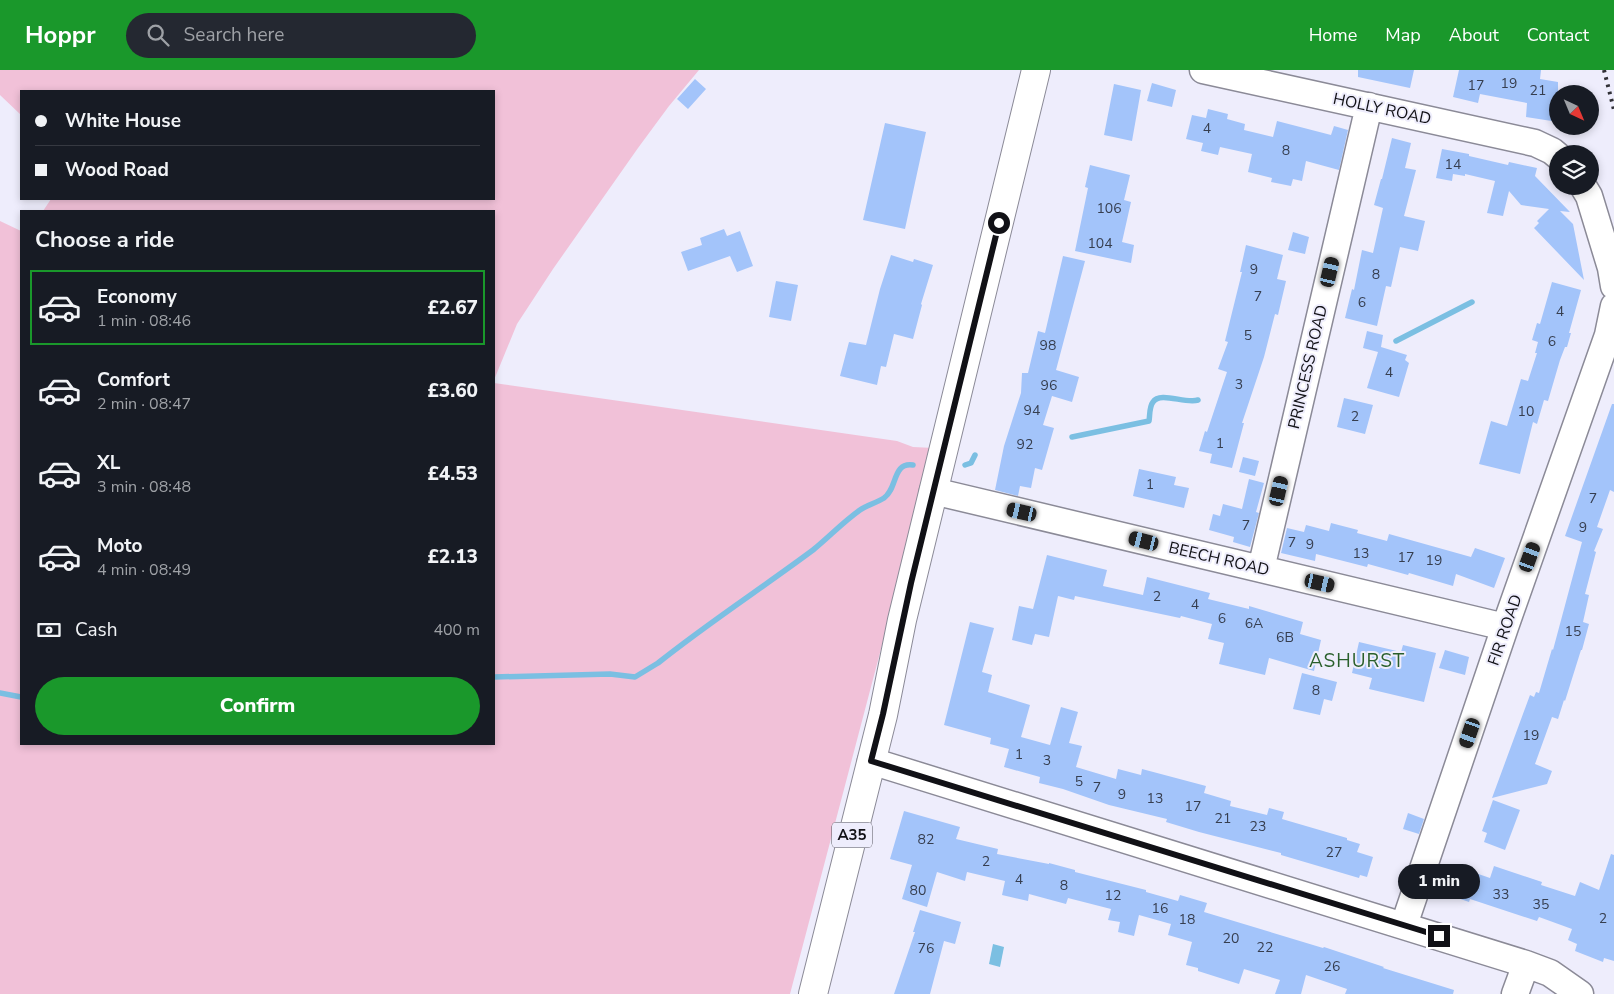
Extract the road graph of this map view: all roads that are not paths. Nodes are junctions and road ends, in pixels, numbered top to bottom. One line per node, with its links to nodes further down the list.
1 (1036, 70): 8 (main road, A35)
2 (1203, 70): 3 (street, HOLLY ROAD)
3 (1369, 106): 4 (street, HOLLY ROAD); 9 (street, PRINCESS ROAD)
4 (1549, 150)
5 (1588, 195): 6 (street)
6 (1613, 277)
7 (1614, 306): 10 (street, FIR ROAD)
8 (933, 491): 9 (street, BEECH ROAD); 11 (main road, A35)
9 (1261, 569): 10 (street, BEECH ROAD)
10 (1506, 627): 12 (street, FIR ROAD)
11 (871, 761): 12 (street); 14 (main road, A35)
12 (1404, 925): 13 (street)
13 (1526, 964): 15 (street); 16 (street)
14 (813, 994)
15 (1515, 994)
16 (1580, 994)

